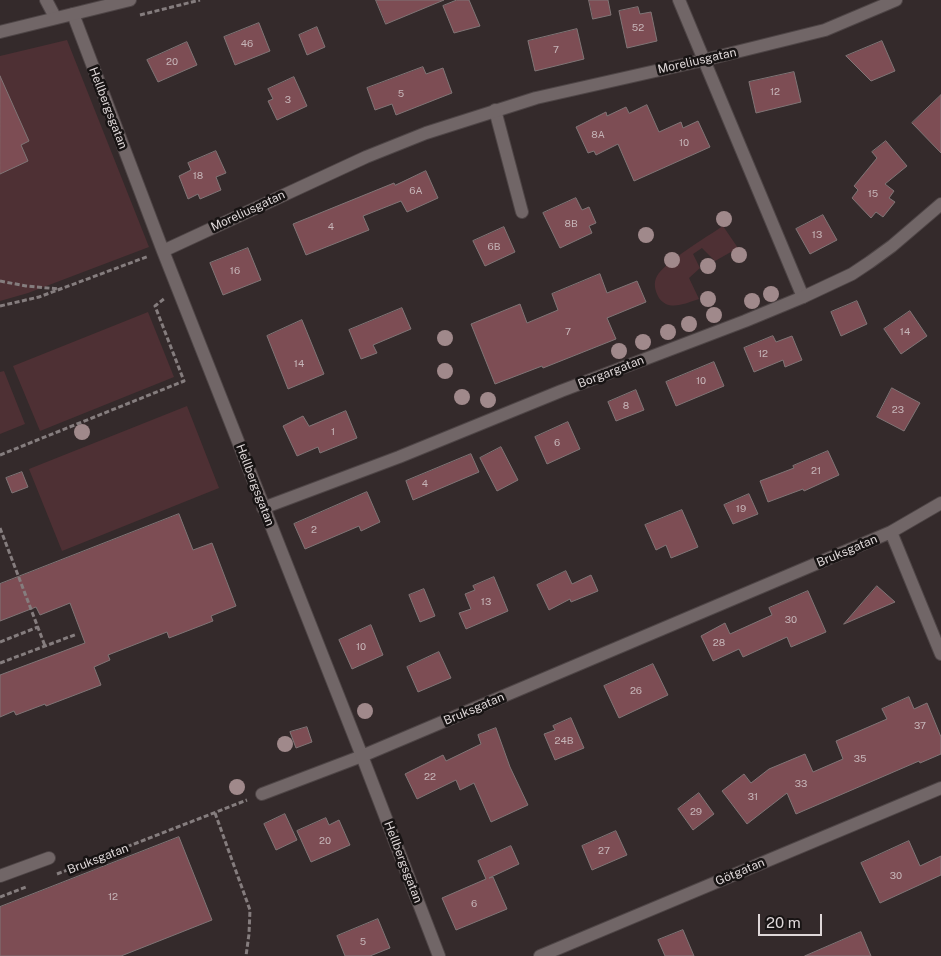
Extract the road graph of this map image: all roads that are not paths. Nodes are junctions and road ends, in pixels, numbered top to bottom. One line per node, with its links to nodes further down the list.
1 (46, 0): 6 (street)
2 (130, 0): 5 (street)
3 (679, 0): 8 (street)
4 (896, 0): 8 (street, Moreliusgatan)
5 (73, 14): 6 (street); 12 (street, Hellbergsgatan)
6 (55, 18): 7 (street)
7 (0, 32)
8 (704, 60): 9 (street, Moreliusgatan); 13 (street)
9 (495, 110): 11 (street); 12 (street, Moreliusgatan)
10 (941, 204): 13 (street, Borgargatan)
11 (522, 212)
12 (164, 251): 15 (street, Hellbergsgatan)
13 (803, 297): 15 (street, Borgargatan)
14 (941, 503): 16 (street, Bruksgatan)
15 (263, 508): 18 (street, Hellbergsgatan)
16 (891, 532): 17 (street); 18 (street, Bruksgatan)
17 (941, 654)
18 (362, 756): 20 (street, Bruksgatan); 23 (street, Hellbergsgatan)
19 (941, 788): 24 (street, Götgatan)
20 (262, 794)
21 (49, 858): 22 (street)
22 (0, 876)
23 (439, 956)
24 (540, 956)

